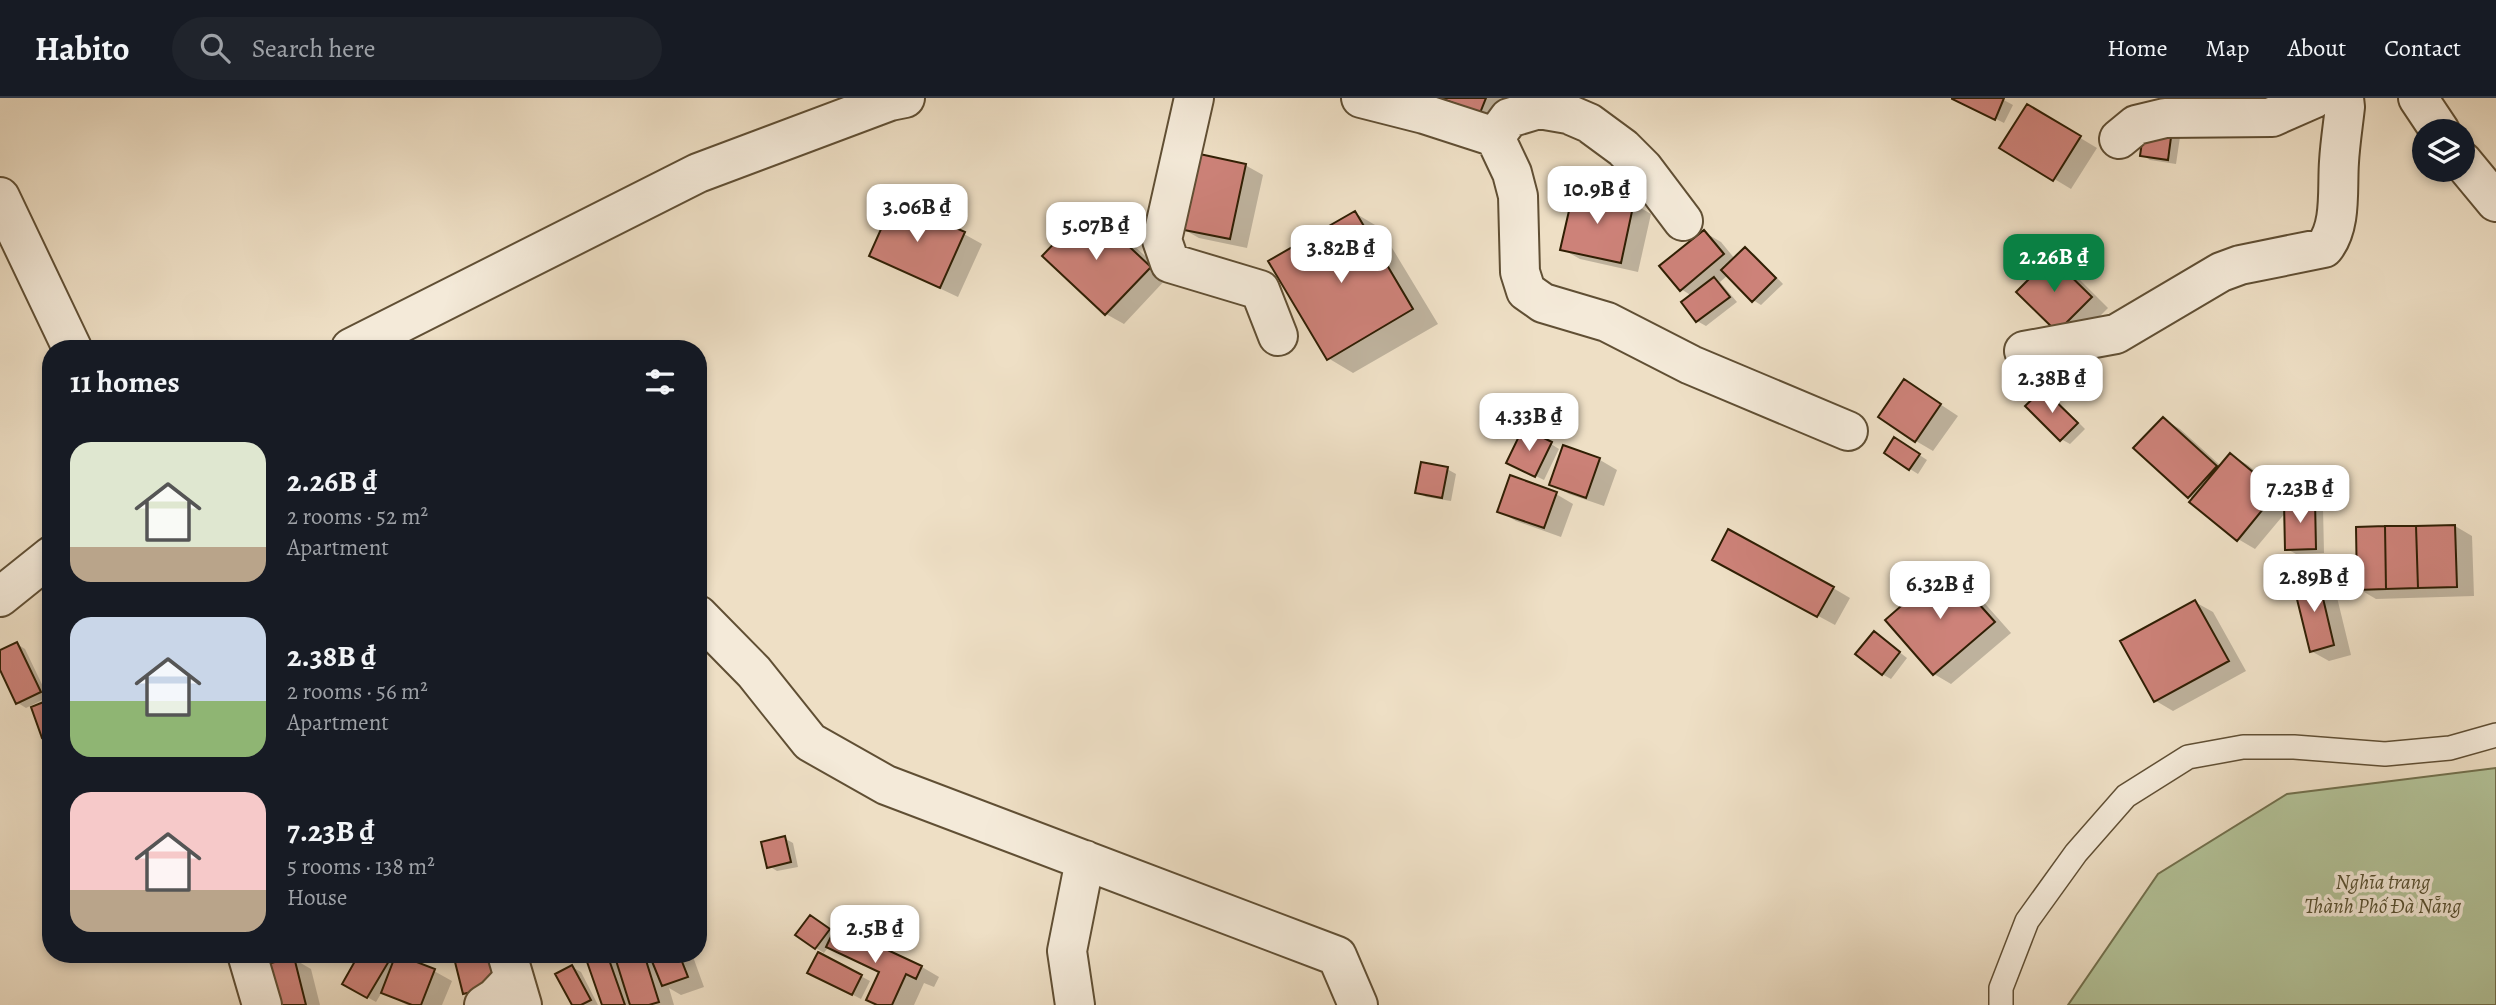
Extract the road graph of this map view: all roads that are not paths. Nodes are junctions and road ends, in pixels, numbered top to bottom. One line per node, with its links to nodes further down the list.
1 (828, 98): 11 (street)
2 (905, 98): 11 (street)
3 (1194, 98): 16 (street)
4 (1361, 98): 9 (street)
5 (2315, 98): 10 (street)
6 (2344, 98): 19 (street)
7 (2417, 98): 8 (street)
8 (2432, 119)
9 (1495, 137): 15 (street); 20 (street)
10 (2119, 139)
11 (698, 173): 18 (street)
12 (2475, 177): 14 (street)
13 (0, 197): 17 (street)
14 (2496, 202)
15 (1683, 221)
16 (1278, 336)
17 (68, 340)
18 (372, 340)
19 (2024, 351)
20 (1847, 431)
21 (42, 563): 22 (street)
22 (0, 597)
23 (707, 624): 25 (street)
24 (2496, 735): 32 (lane)
25 (1085, 860): 30 (street); 31 (street)
26 (250, 963): 28 (street)
27 (514, 979): 29 (street)
28 (262, 1005)
29 (484, 1005)
30 (1074, 1005)
31 (1358, 1005)
32 (2001, 1005)

